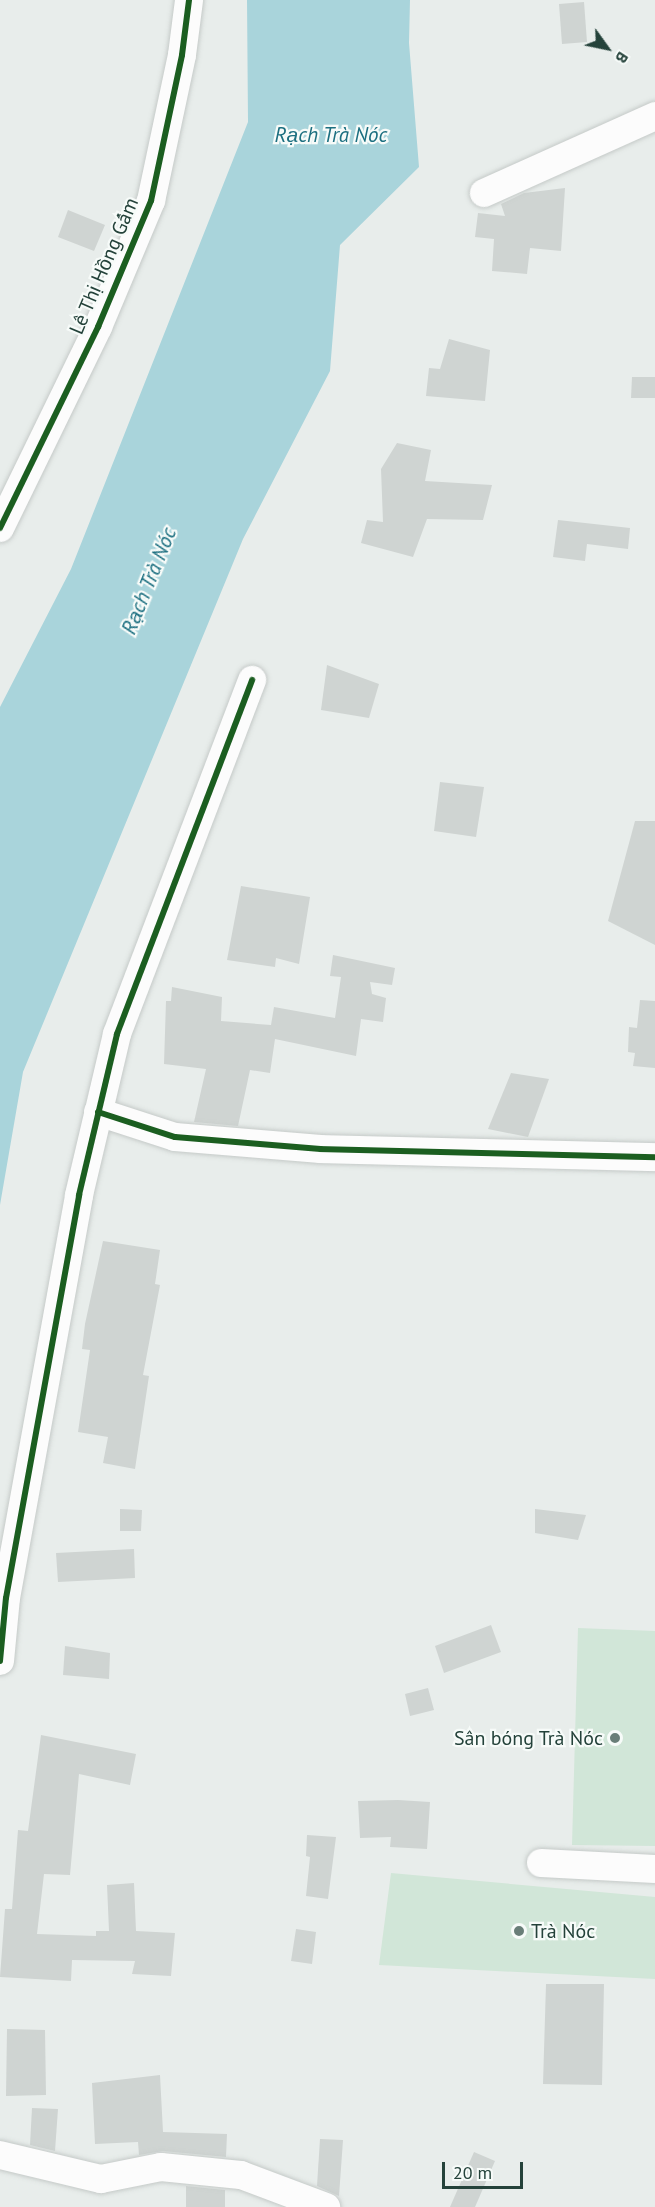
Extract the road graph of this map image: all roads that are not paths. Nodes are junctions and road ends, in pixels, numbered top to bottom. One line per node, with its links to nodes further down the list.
1 (189, 0): 4 (street, Lê Thị Hồng Gấm)
2 (655, 116): 3 (street)
3 (483, 193)
4 (0, 528)
5 (252, 680): 6 (street)
6 (98, 1112): 7 (street); 8 (street)
7 (655, 1157)
8 (0, 1661)
9 (541, 1863): 10 (street)
10 (655, 1869)
11 (0, 2155): 12 (street)
12 (326, 2207)

